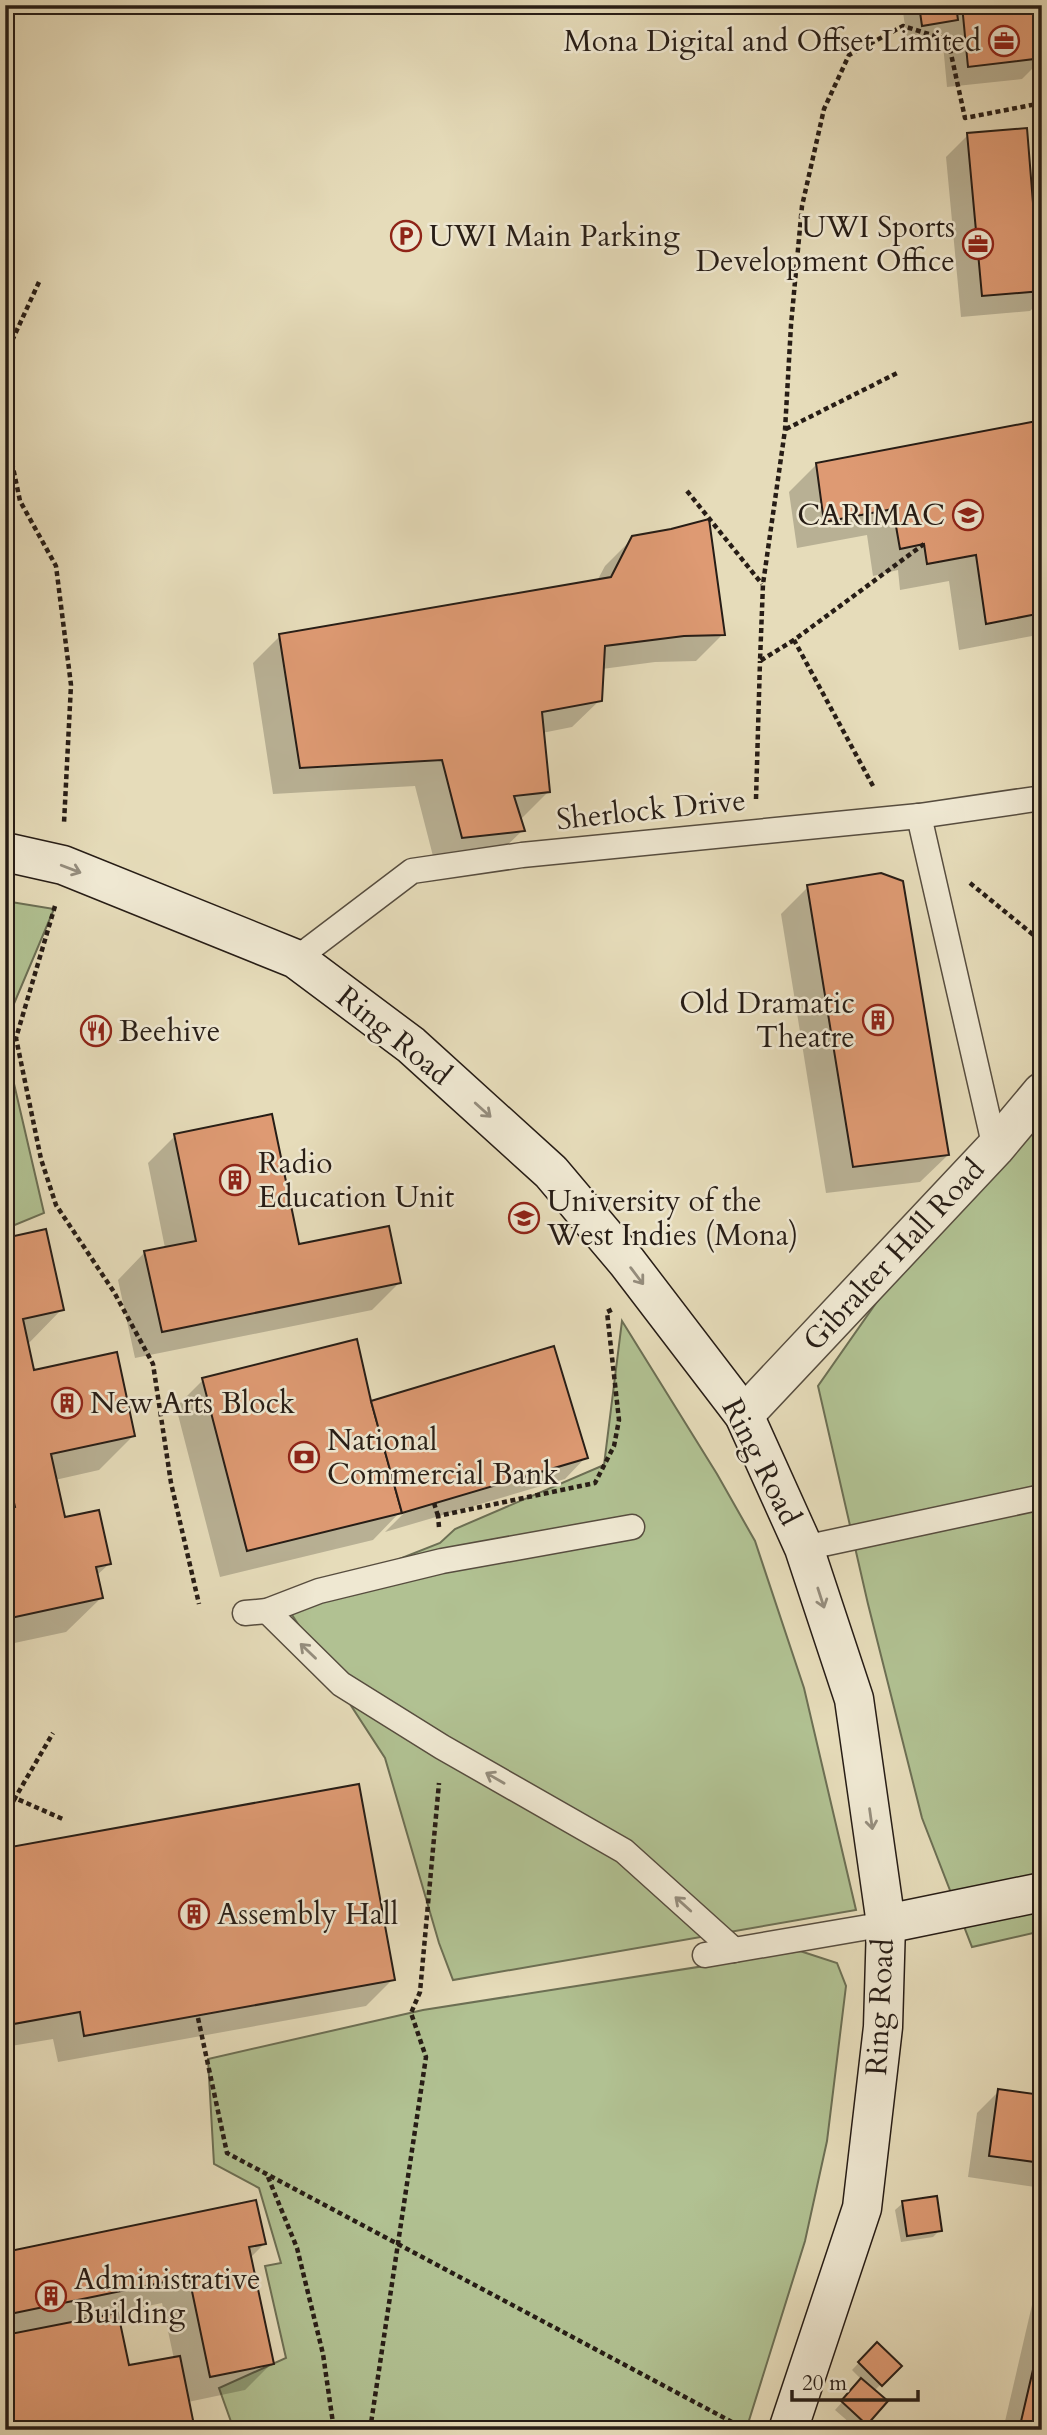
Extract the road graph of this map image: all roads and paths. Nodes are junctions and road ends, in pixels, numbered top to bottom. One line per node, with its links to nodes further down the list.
1 (1042, 103): 6 (path)
2 (39, 282): 3 (path)
3 (5, 356)
4 (899, 372): 6 (path)
5 (5, 429): 14 (path)
6 (785, 430): 9 (path)
7 (687, 491): 9 (path)
8 (924, 544): 10 (path)
9 (763, 584): 11 (path)
10 (794, 640): 11 (path); 13 (path)
11 (760, 661): 15 (path)
12 (1042, 798): 13 (lane, Sherlock Drive)
13 (908, 817): 15 (lane, Sherlock Drive); 17 (lane)
14 (64, 831)
15 (756, 832): 20 (lane, Sherlock Drive)
16 (5, 852): 20 (street, Ring Road, one-way to 20)
17 (935, 885): 19 (path); 22 (lane)
18 (58, 899): 31 (path)
19 (1042, 942)
20 (296, 960): 24 (street, Ring Road, one-way to 24)
21 (1042, 1092): 22 (street, Gibralter Hall Road)
22 (995, 1148): 24 (street, Gibralter Hall Road)
23 (620, 1305): 27 (path)
24 (744, 1415): 30 (street, Ring Road)
25 (1042, 1497): 30 (lane)
26 (434, 1503): 27 (path)
27 (438, 1516): 29 (path)
28 (632, 1527): 33 (lane, one-way to 28)
29 (439, 1529)
30 (804, 1548): 39 (street, Ring Road, one-way to 39)
31 (199, 1604)
32 (53, 1733): 35 (path)
33 (442, 1747): 40 (lane, one-way to 33); 44 (path)
34 (5, 1794): 35 (path)
35 (15, 1798): 36 (path); 37 (path)
36 (5, 1817)
37 (65, 1820)
38 (1042, 1892): 39 (street)
39 (886, 1924): 40 (lane); 50 (street, Ring Road)
40 (734, 1950): 41 (lane)
41 (705, 1955)
42 (198, 2018): 43 (path)
43 (268, 2176): 44 (path); 46 (path)
44 (398, 2245): 45 (path); 47 (path)
45 (738, 2425): 48 (path); 49 (path)
46 (334, 2430)
47 (370, 2430)
48 (733, 2430)
49 (747, 2430)
50 (788, 2430)

